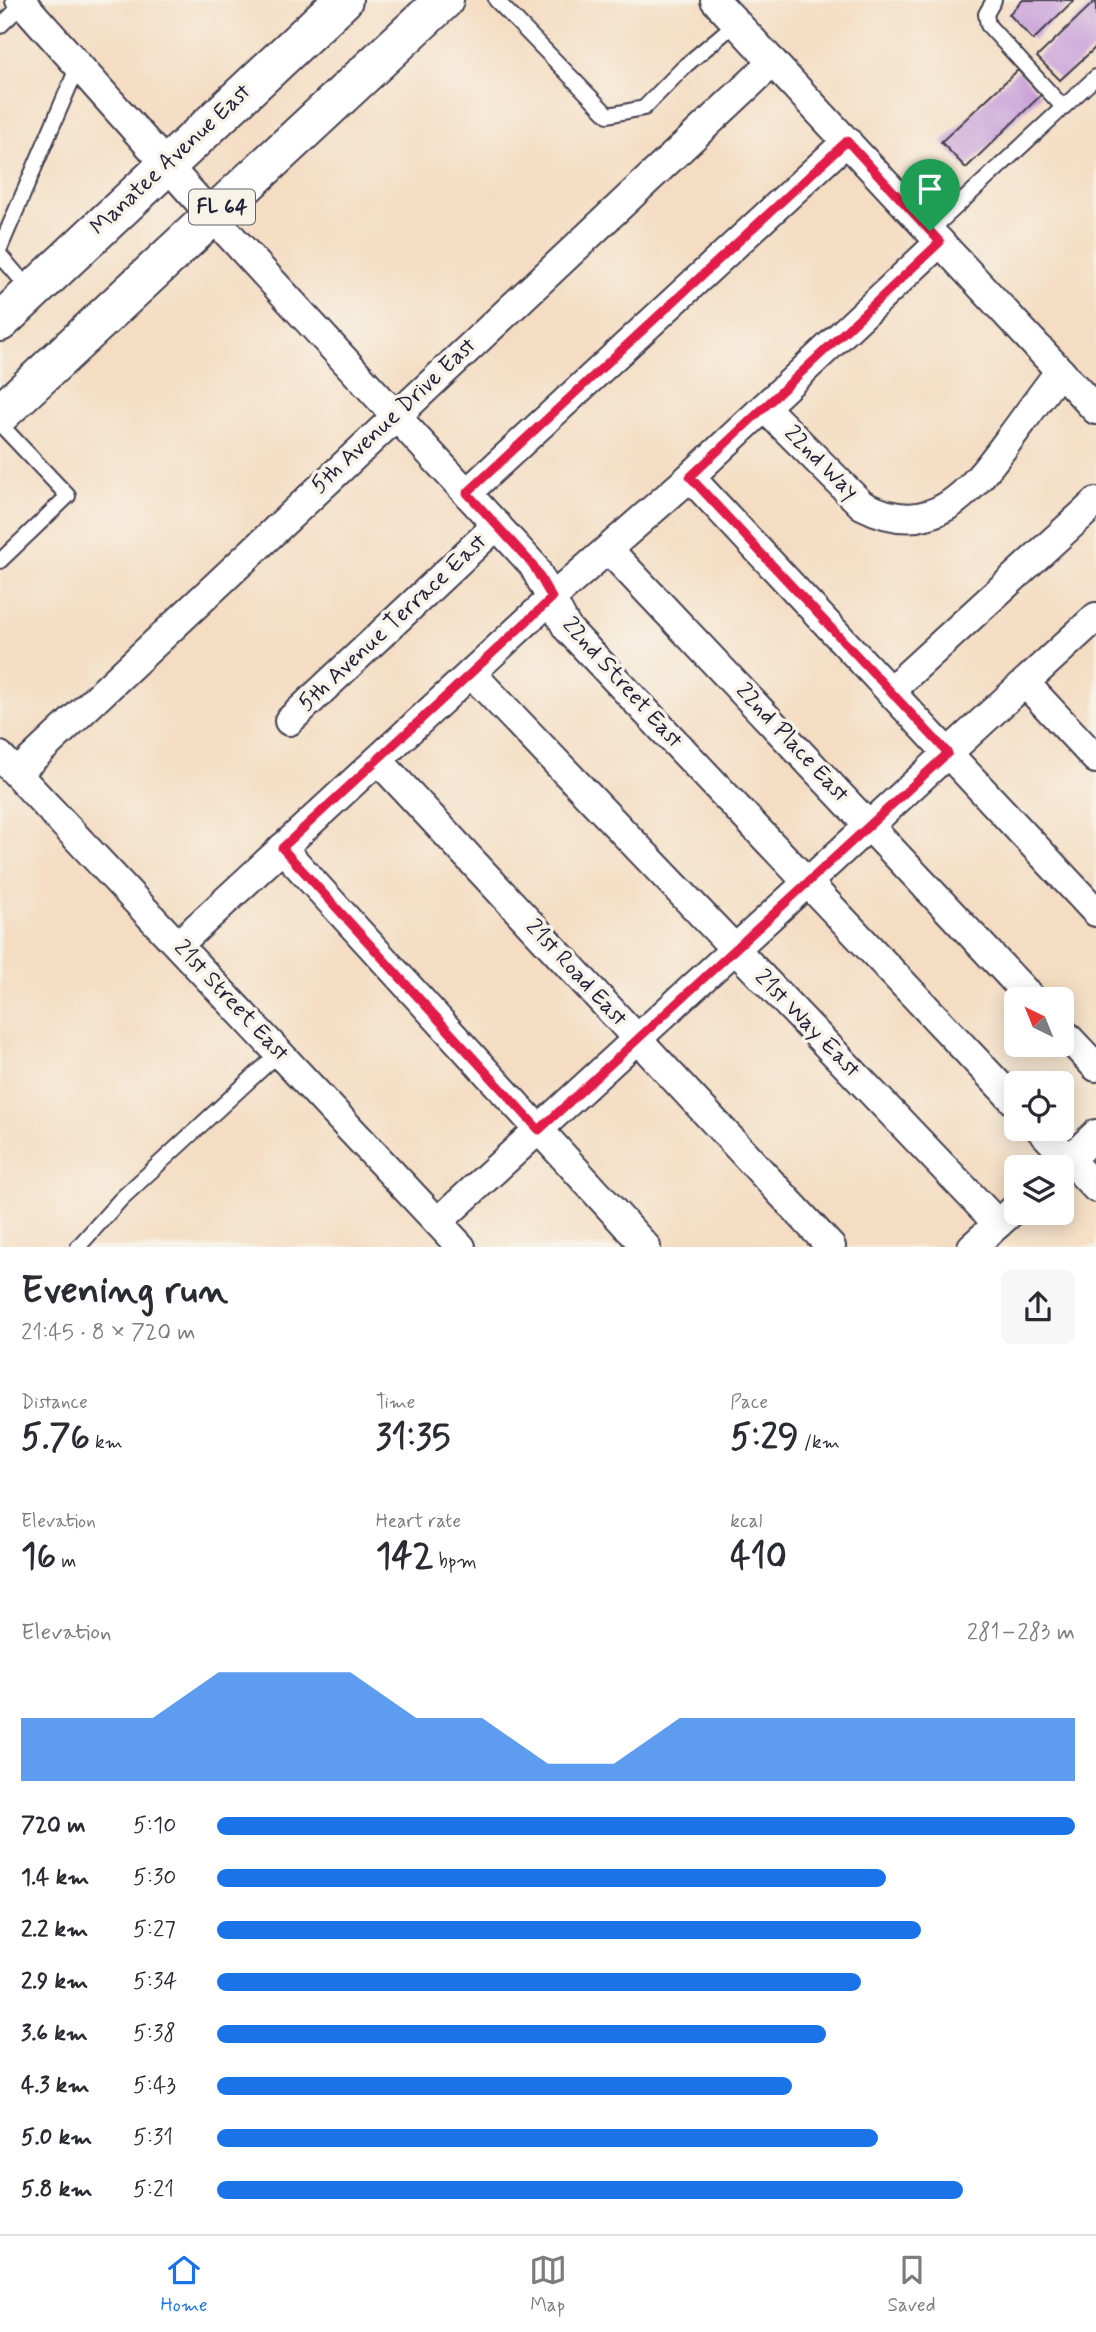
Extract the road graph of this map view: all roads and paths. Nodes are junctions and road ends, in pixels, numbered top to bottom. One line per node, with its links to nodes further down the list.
1 (343, 0): 14 (main road, Manatee Avenue East)
2 (444, 0): 15 (main road, FL 64)
3 (496, 0): 7 (lane)
4 (715, 0): 7 (street)
5 (994, 0): 12 (lane)
6 (21, 2): 8 (lane); 10 (street, 22nd Street East)
7 (736, 23): 9 (street)
8 (0, 26)
9 (773, 62): 13 (street); 25 (street, 5th Avenue Drive East)
10 (78, 66): 14 (street, 22nd Street East); 17 (lane)
11 (1096, 77): 12 (lane)
12 (1063, 107): 16 (lane)
13 (847, 141): 16 (street); 28 (street)
14 (166, 164): 15 (street, 22nd Street East); 19 (main road, Manatee Avenue East)
15 (212, 216): 24 (main road, FL 64); 25 (street, 22nd Street East)
16 (935, 236): 21 (street); 22 (street)
17 (0, 248)
18 (0, 255): 19 (lane)
19 (32, 292): 20 (main road, Manatee Avenue East)
20 (0, 321)
21 (1060, 371): 22 (street, 22nd Way); 23 (street)
22 (765, 408): 27 (street)
23 (1096, 410)
24 (0, 414)
25 (396, 414): 28 (street, 22nd Street East); 42 (street, 5th Avenue Drive East)
26 (0, 424): 32 (lane)
27 (690, 477): 31 (street); 37 (street)
28 (467, 493): 30 (street, 22nd Street East)
29 (1096, 502): 37 (street)
30 (497, 525): 33 (street, 22nd Street East); 38 (street, 5th Avenue Terrace East)
31 (609, 550): 33 (street); 43 (street, 22nd Place East)
32 (0, 561)
33 (552, 598): 35 (street); 45 (street, 22nd Street East)
34 (1096, 618): 36 (street)
35 (471, 673): 41 (street); 48 (street, 21st Way East)
36 (1025, 683): 39 (street); 40 (street)
37 (891, 690): 39 (street)
38 (289, 721)
39 (948, 753): 43 (street); 46 (street)
40 (1096, 759)
41 (378, 760): 44 (street); 50 (street, 21st Road East)
42 (8, 764): 47 (street, 21st Street East)
43 (870, 826): 45 (street); 49 (street, 22nd Place East)
44 (282, 848): 47 (street); 55 (street)
45 (808, 881): 48 (street); 54 (street, 22nd Street East)
46 (1096, 912)
47 (178, 944): 52 (street, 21st Street East)
48 (734, 948): 50 (street); 60 (street, 21st Way East)
49 (1021, 987)
50 (637, 1039): 55 (street); 66 (street, 21st Road East)
51 (1074, 1044): 53 (street)
52 (279, 1053): 62 (street, 21st Street East); 63 (lane)
53 (1096, 1067)
54 (1004, 1090)
55 (539, 1130): 62 (street); 65 (street)
56 (1096, 1135): 57 (street)
57 (1074, 1156)
58 (1074, 1171): 59 (street)
59 (1096, 1188)
60 (1004, 1213)
61 (1004, 1219): 67 (street)
62 (438, 1222): 64 (street, 21st Street East)
63 (78, 1247)
64 (461, 1247)
65 (646, 1247)
66 (831, 1247)
67 (972, 1247)

